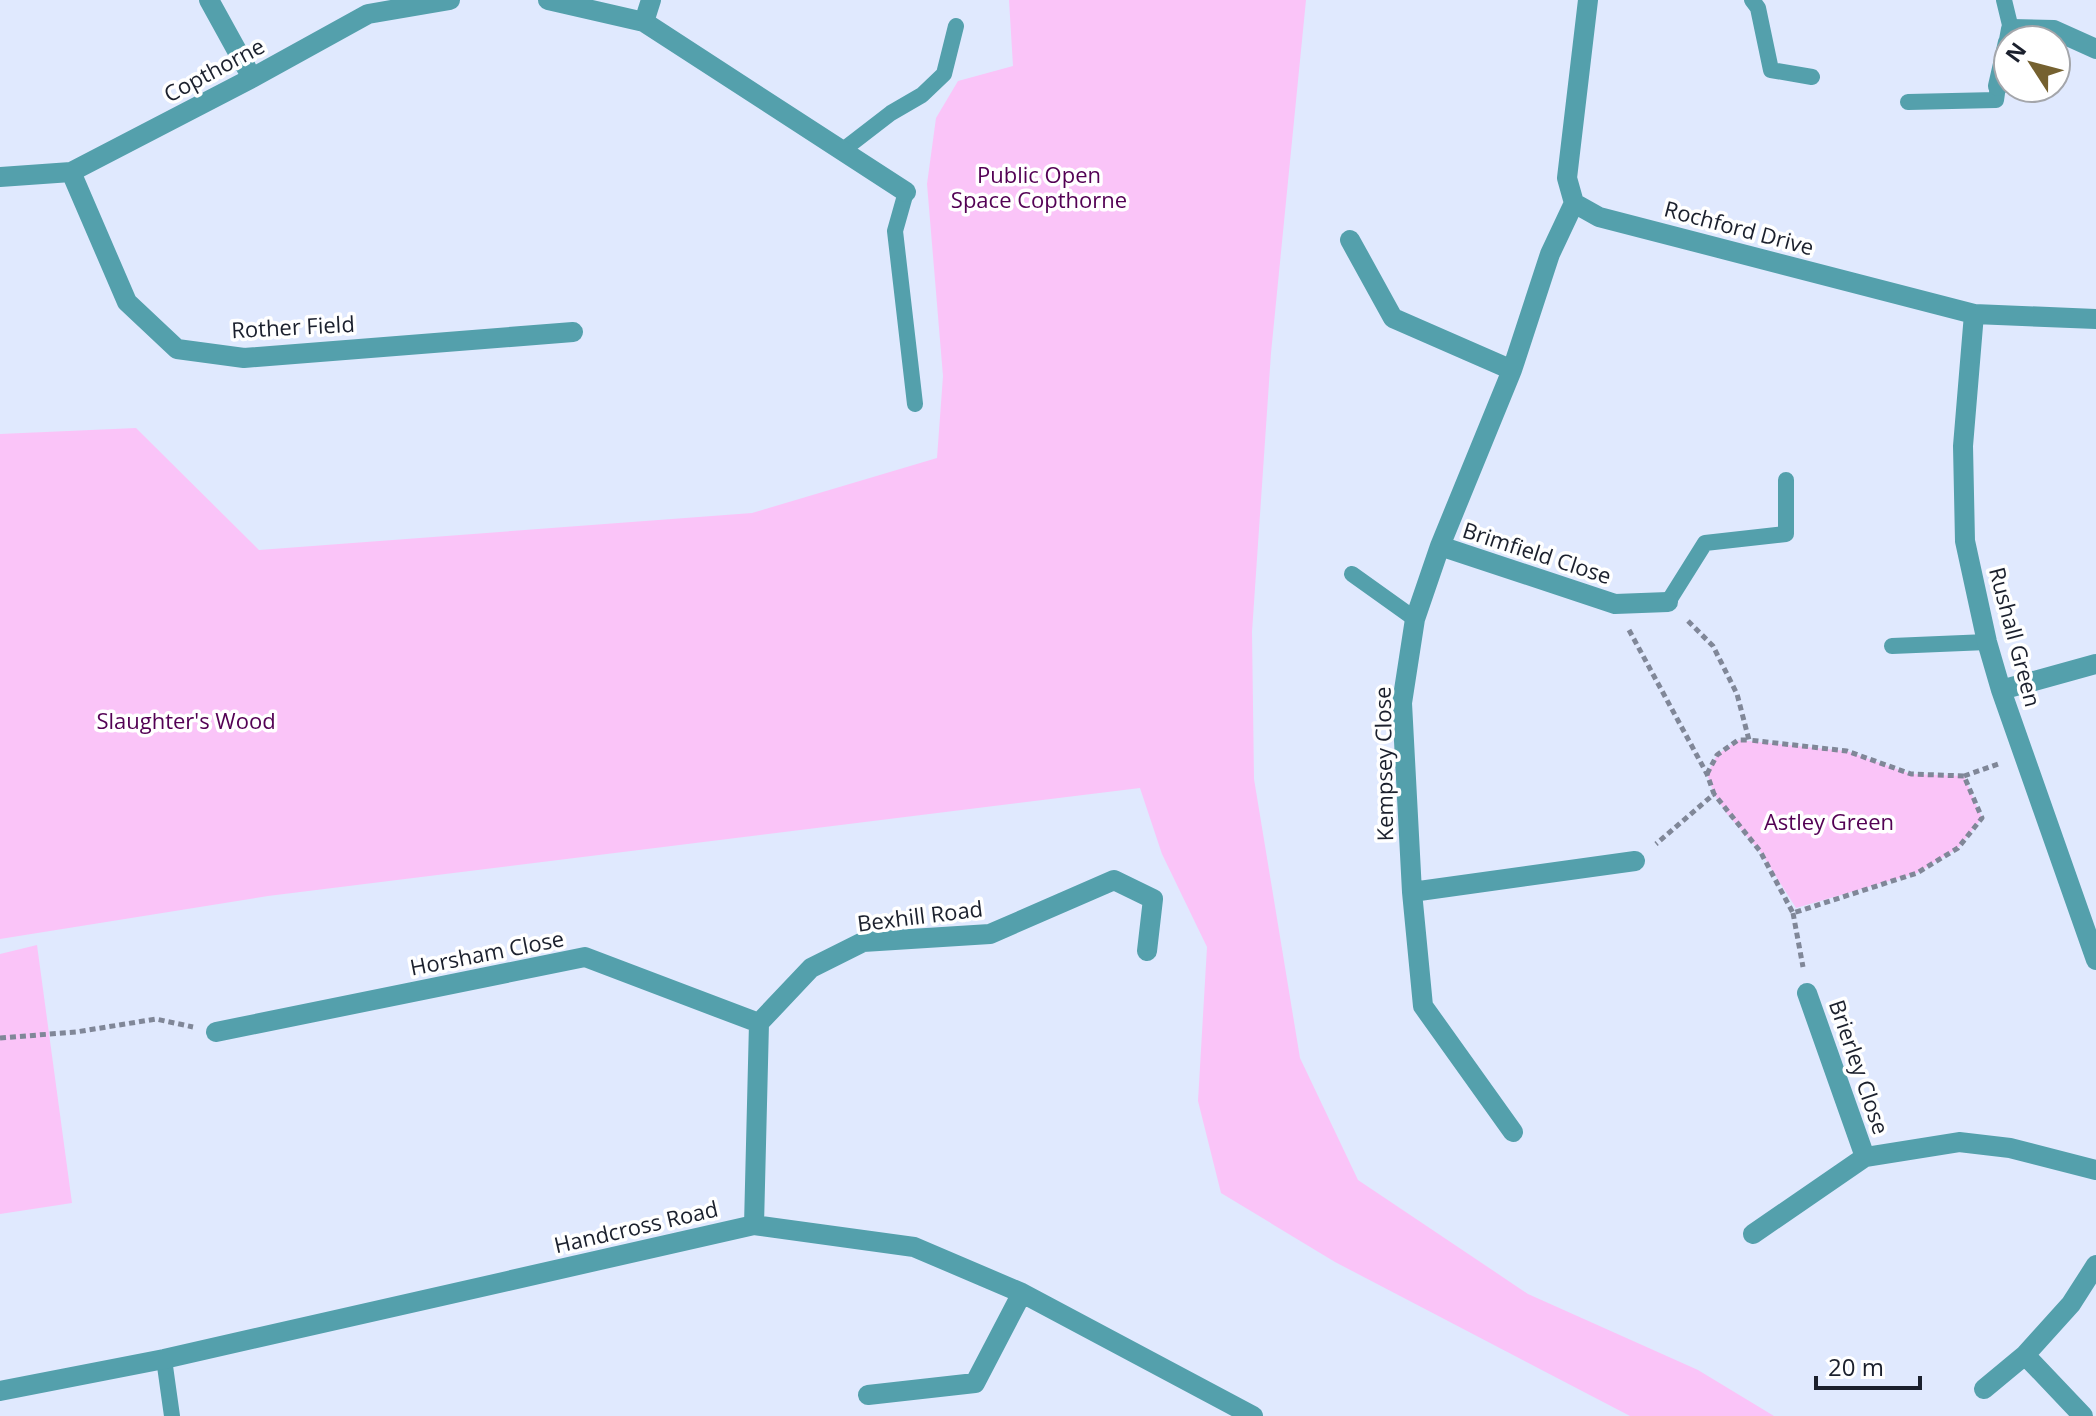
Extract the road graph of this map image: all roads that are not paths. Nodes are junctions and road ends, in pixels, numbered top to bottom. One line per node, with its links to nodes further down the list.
1 (209, 0): 14 (street)
2 (450, 0): 14 (street, Copthorne)
3 (548, 0): 8 (street)
4 (651, 0): 8 (street)
5 (1588, 0): 21 (street)
6 (1752, 0): 13 (lane)
7 (2004, 0): 9 (lane)
8 (644, 22): 17 (street)
9 (2007, 24)
10 (956, 26): 17 (lane)
11 (2072, 38): 12 (street)
12 (2096, 49)
13 (1812, 77)
14 (252, 78): 18 (street, Copthorne)
15 (1992, 100): 16 (lane)
16 (1908, 102)
17 (843, 150): 20 (street)
18 (71, 172): 19 (street, Copthorne); 25 (street, Rother Field)
19 (0, 177)
20 (906, 192): 27 (lane)
21 (1574, 203): 23 (street, Rochford Drive); 26 (street, Kempsey Close)
22 (1350, 240): 26 (street)
23 (1974, 314): 24 (street, Rochford Drive); 33 (street, Rushall Green)
24 (2096, 319)
25 (573, 332)
26 (1512, 370): 29 (street, Kempsey Close)
27 (915, 404)
28 (1786, 480): 31 (lane)
29 (1440, 546): 31 (street, Brimfield Close); 32 (street, Kempsey Close)
30 (1352, 574): 32 (lane)
31 (1668, 602)
32 (1415, 619): 38 (street, Kempsey Close)
33 (1987, 642): 34 (lane); 36 (street, Rushall Green)
34 (1892, 646)
35 (2096, 664): 36 (street)
36 (2001, 690): 40 (street, Rushall Green)
37 (1635, 861): 38 (street)
38 (1412, 892): 44 (street, Kempsey Close)
39 (1147, 951): 42 (street, Bexhill Road)
40 (2096, 960)
41 (1807, 993): 45 (street, Brierley Close)
42 (759, 1023): 43 (street, Horsham Close); 47 (street)
43 (216, 1032)
44 (1513, 1132)
45 (1865, 1157): 46 (street, Brierley Close); 48 (street, Brierley Close)
46 (2096, 1170)
47 (754, 1225): 50 (street, Handcross Road); 52 (street, Handcross Road)
48 (1753, 1234)
49 (2096, 1265): 51 (street)
50 (1022, 1293): 55 (street); 57 (street, Handcross Road)
51 (2025, 1355): 53 (street); 58 (street)
52 (164, 1359): 54 (street, Handcross Road); 56 (lane)
53 (1984, 1389)
54 (0, 1391)
55 (868, 1395)
56 (172, 1416)
57 (1253, 1416)
58 (2083, 1416)

